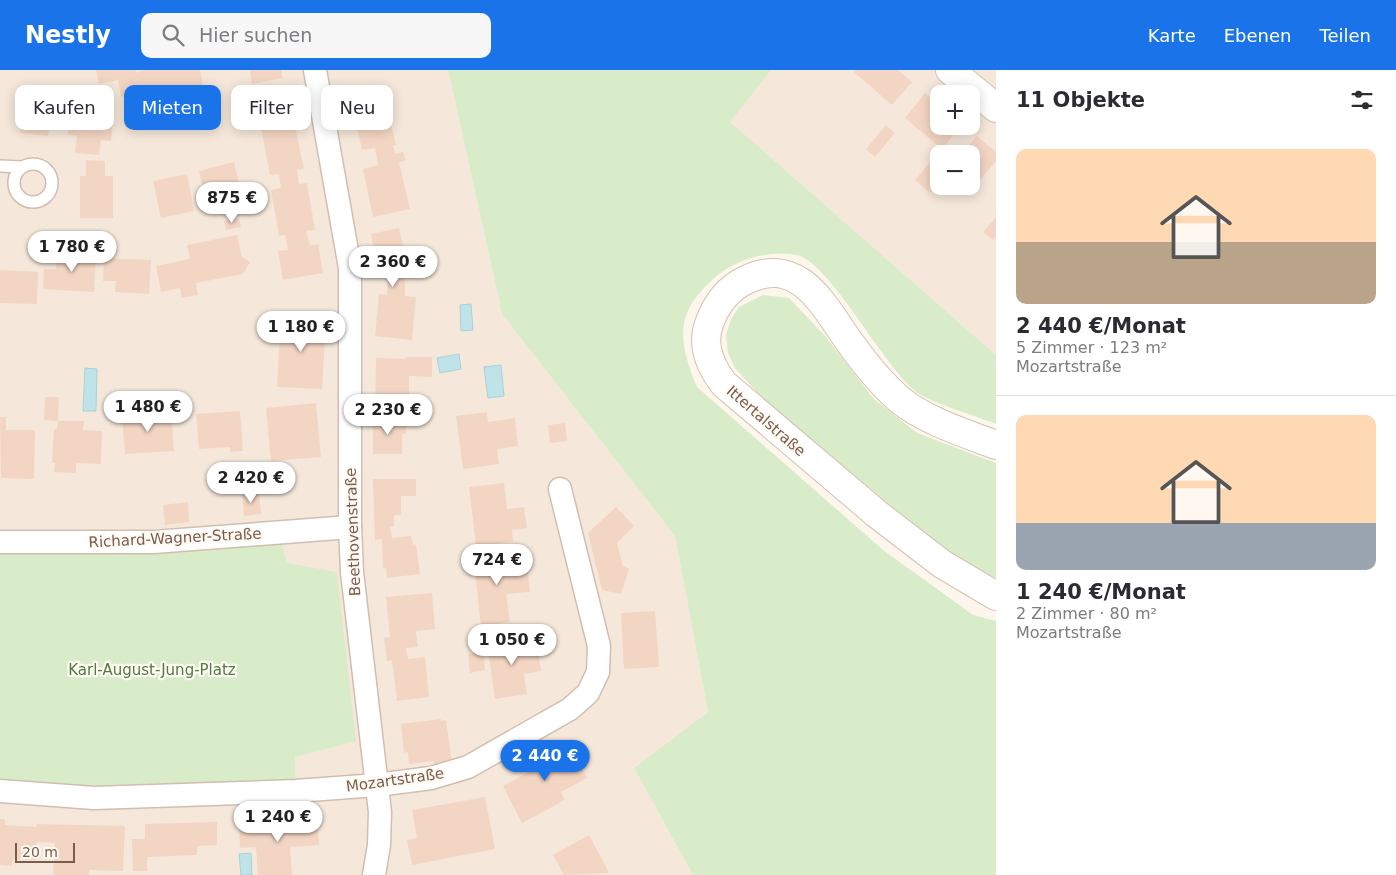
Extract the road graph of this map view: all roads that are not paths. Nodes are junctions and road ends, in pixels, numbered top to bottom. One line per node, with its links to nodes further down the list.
1 (315, 70): 8 (street, Beethovenstraße)
2 (950, 70): 3 (main road)
3 (996, 108)
4 (0, 166): 5 (lane)
5 (22, 168)
6 (996, 445): 10 (main road, Ittertalstraße)
7 (560, 489): 11 (street, Mozartstraße)
8 (350, 527): 9 (street, Richard-Wagner-Straße); 11 (street, Beethovenstraße)
9 (0, 542)
10 (996, 596)
11 (377, 785): 12 (street, Mozartstraße); 13 (street, Beethovenstraße)
12 (0, 791)
13 (374, 875)

